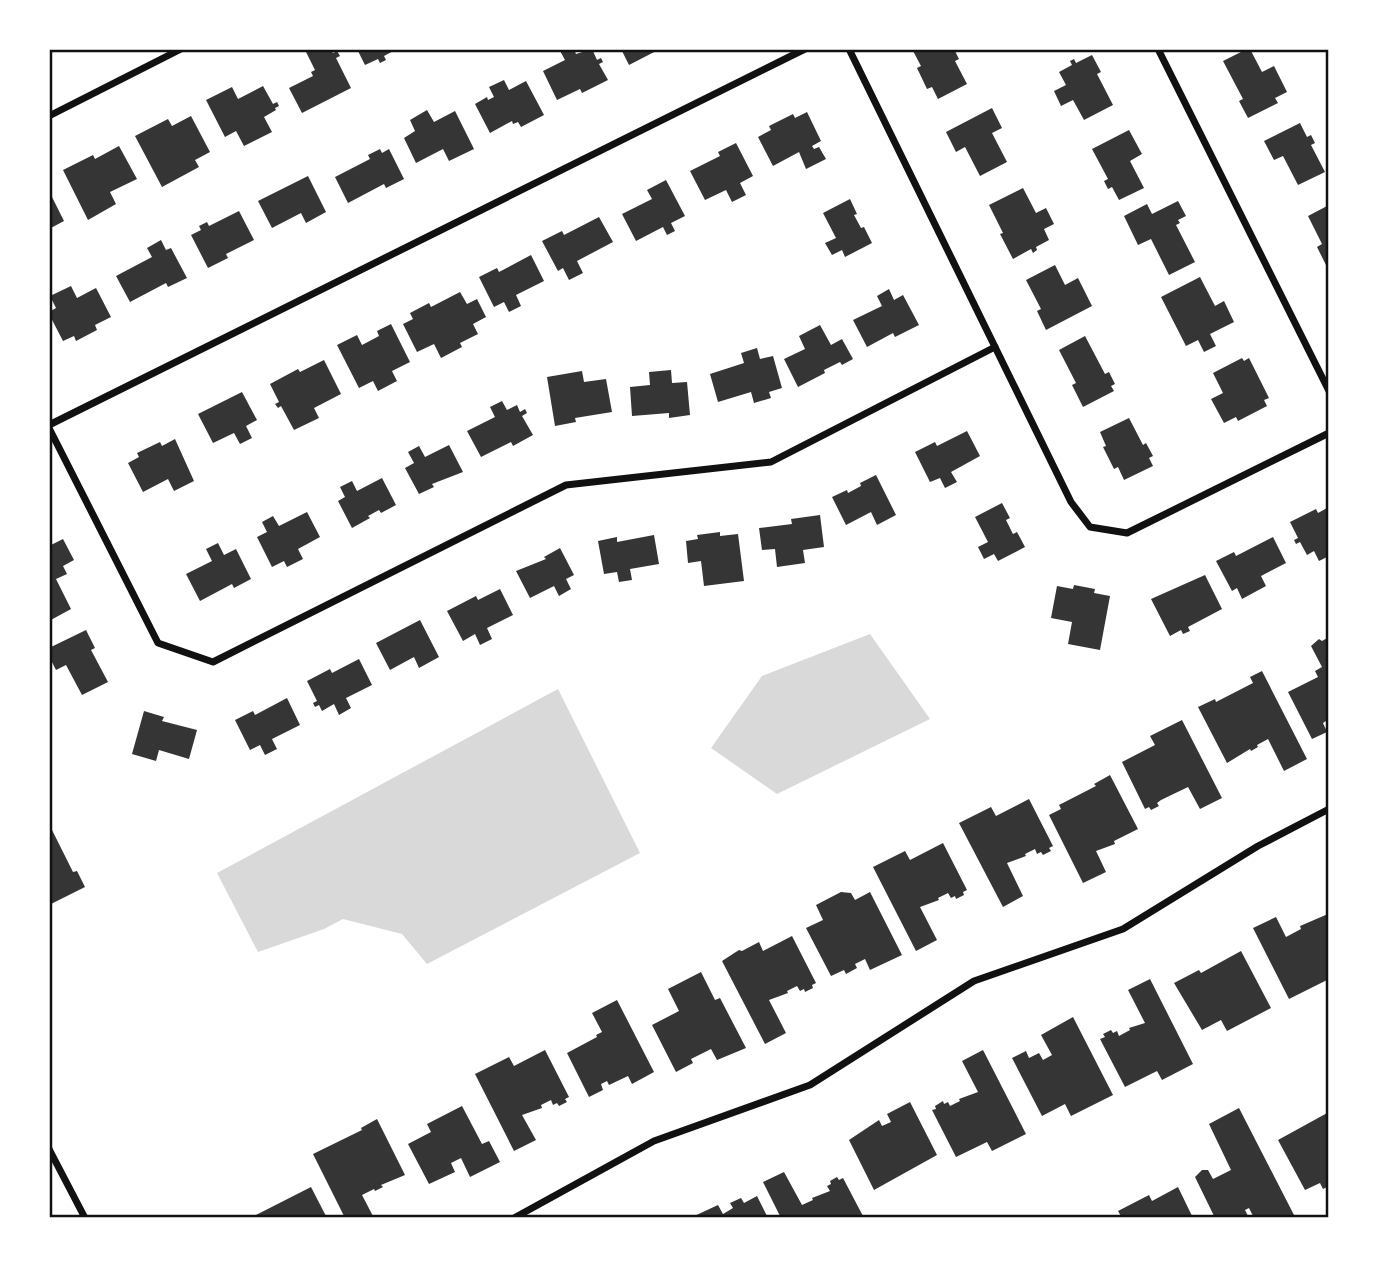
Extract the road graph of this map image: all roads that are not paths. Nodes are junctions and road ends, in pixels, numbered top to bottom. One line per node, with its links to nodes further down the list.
1 (181, 49): 5 (street)
2 (805, 49): 8 (street)
3 (849, 49): 6 (street)
4 (1158, 49): 7 (street)
5 (49, 116)
6 (995, 347): 8 (street); 9 (street)
7 (1329, 391)
8 (49, 426)
9 (1329, 433)
10 (1329, 809): 13 (street)
11 (49, 1149): 12 (street)
12 (85, 1218)
13 (514, 1218)

